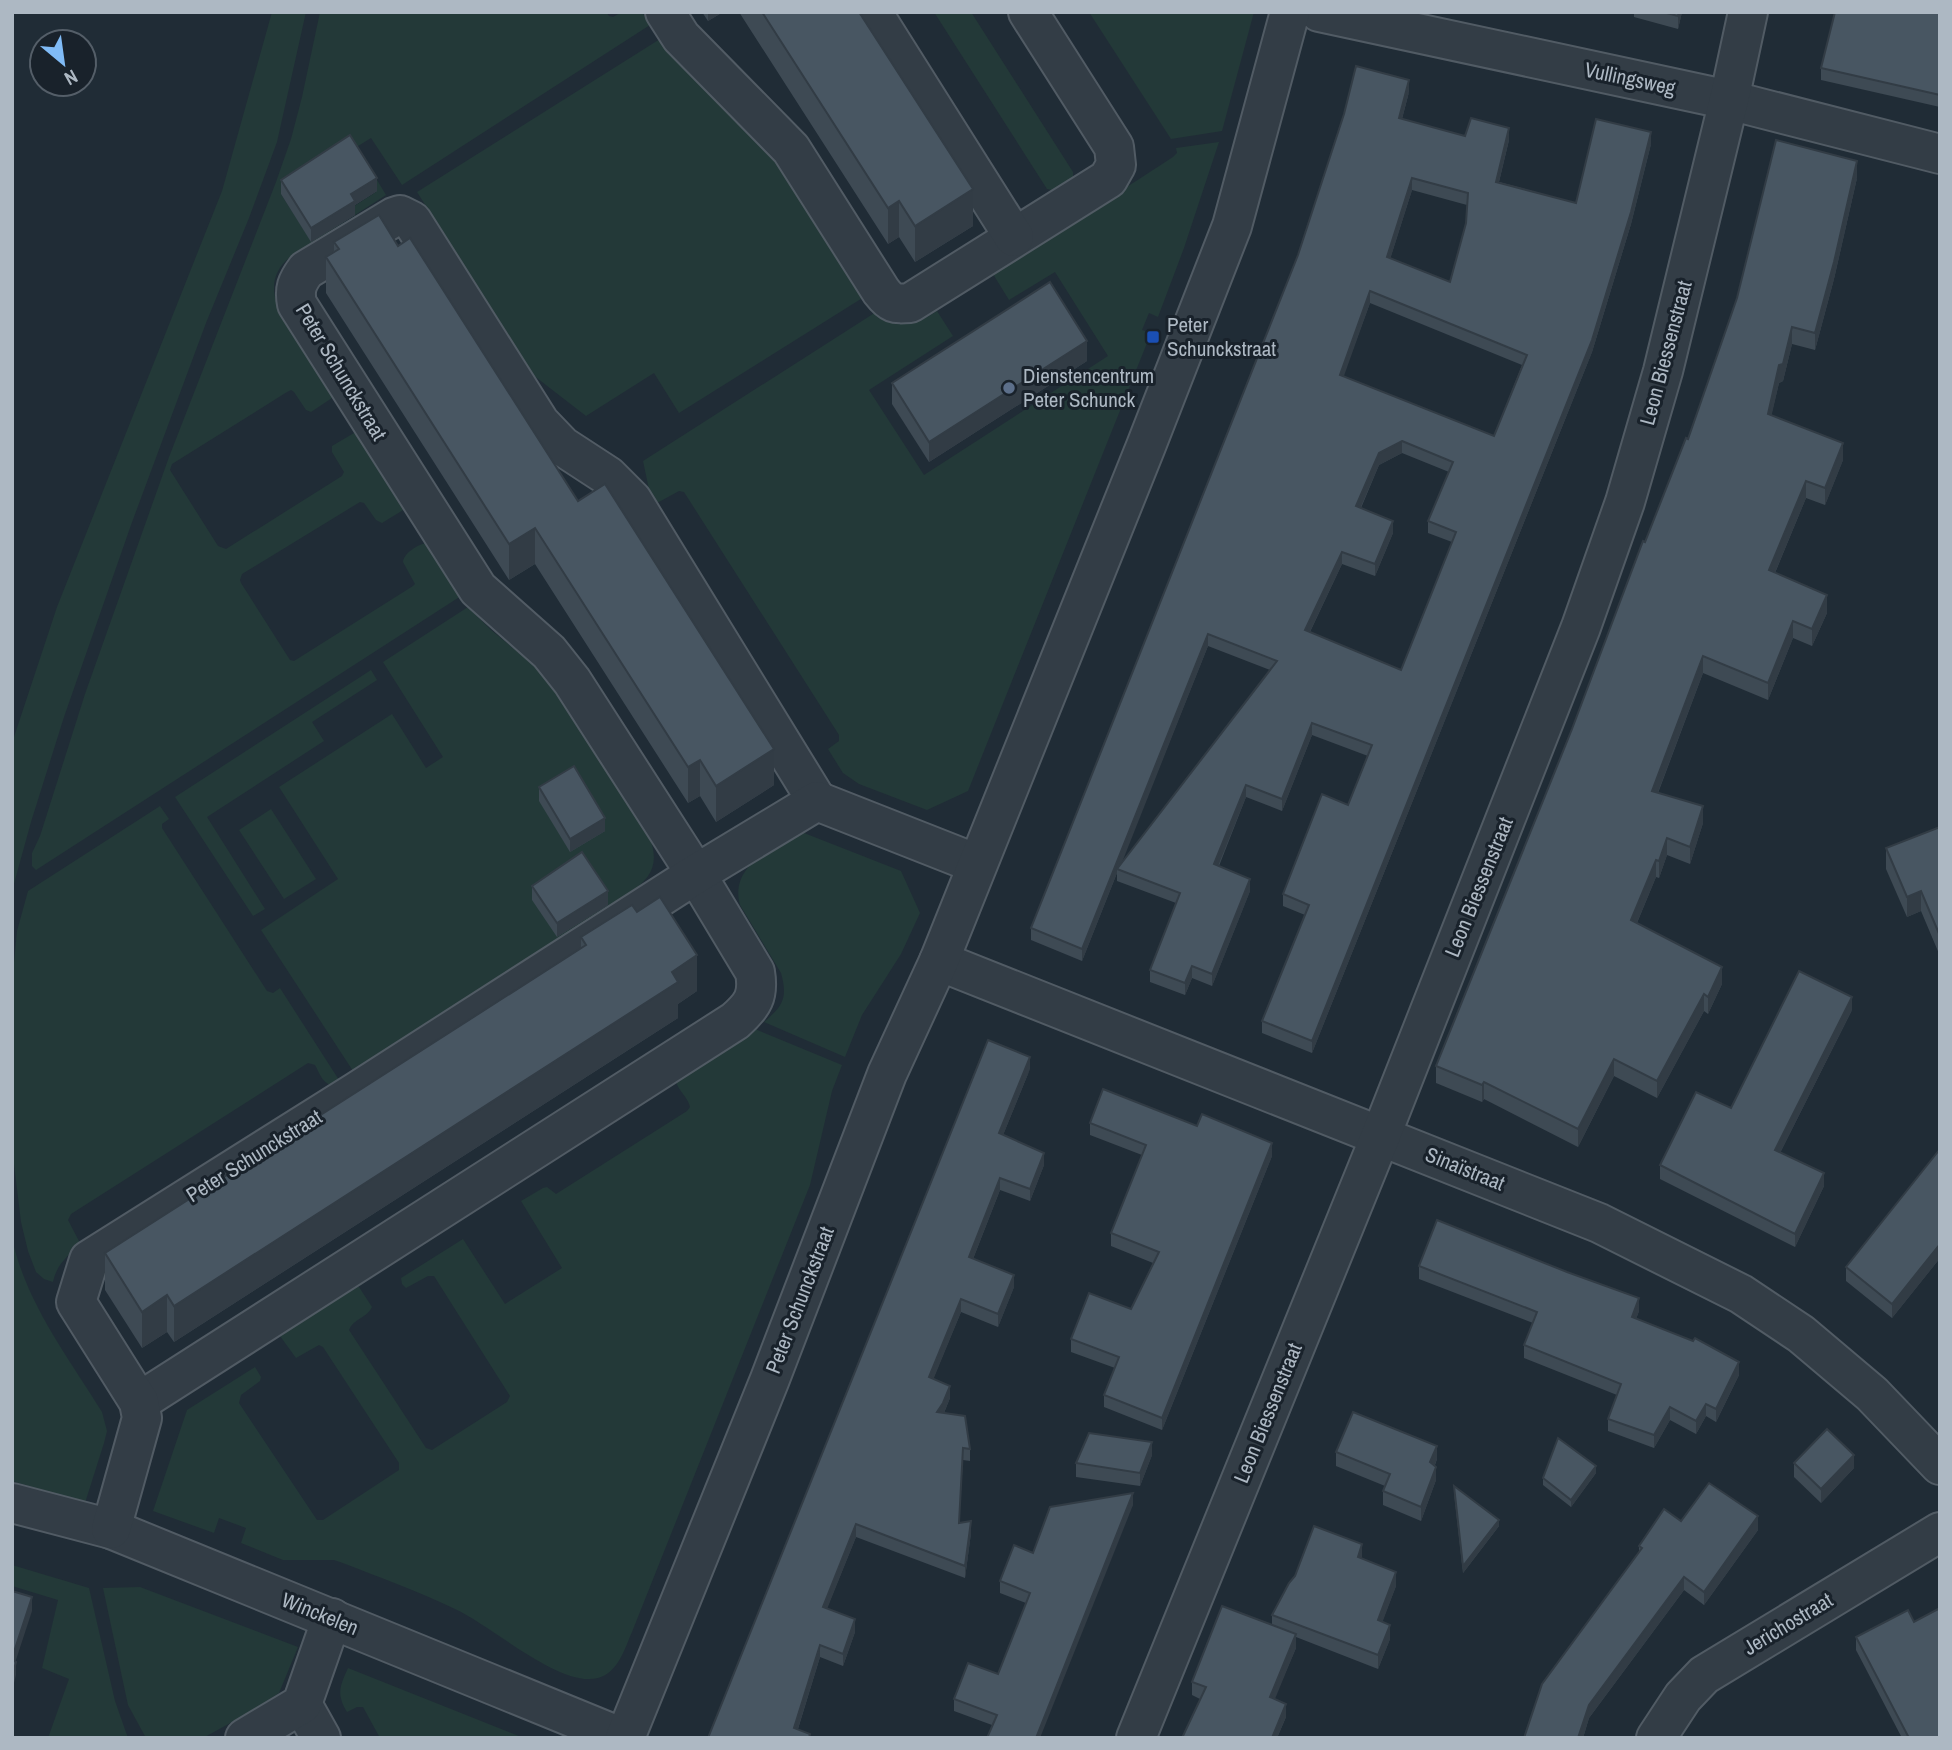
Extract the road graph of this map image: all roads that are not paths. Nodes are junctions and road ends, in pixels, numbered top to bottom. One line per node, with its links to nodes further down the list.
1 (665, 12): 9 (street)
2 (872, 12): 9 (street)
3 (1028, 12): 9 (street)
4 (1290, 12): 11 (street, Peter Schunckstraat)
5 (1319, 12): 7 (street, Vullingsweg)
6 (1748, 12): 7 (street, Leon Biessenstraat)
7 (1729, 100): 8 (street, Vullingsweg); 14 (street, Leon Biessenstraat)
8 (1940, 155)
9 (1014, 237)
10 (817, 801): 11 (street); 12 (street, Peter Schunckstraat); 12 (street, Peter Schunckstraat)
11 (977, 863): 13 (street, Peter Schunckstraat)
12 (696, 874): 15 (street, Peter Schunckstraat); 15 (street, Peter Schunckstraat)
13 (939, 961): 14 (street, Sinaïstraat); 24 (street, Peter Schunckstraat)
14 (1381, 1135): 16 (street, Sinaïstraat); 25 (street, Leon Biessenstraat)
15 (139, 1402): 18 (street)
16 (1940, 1465)
17 (12, 1503): 18 (street, Winckelen)
18 (111, 1529): 20 (street, Winckelen)
19 (1940, 1532): 26 (street, Jerichostraat)
20 (332, 1618): 21 (street); 24 (street, Winckelen)
21 (302, 1704): 22 (street); 23 (street)
22 (245, 1738)
23 (321, 1738)
24 (624, 1738)
25 (1136, 1738)
26 (1656, 1738)

